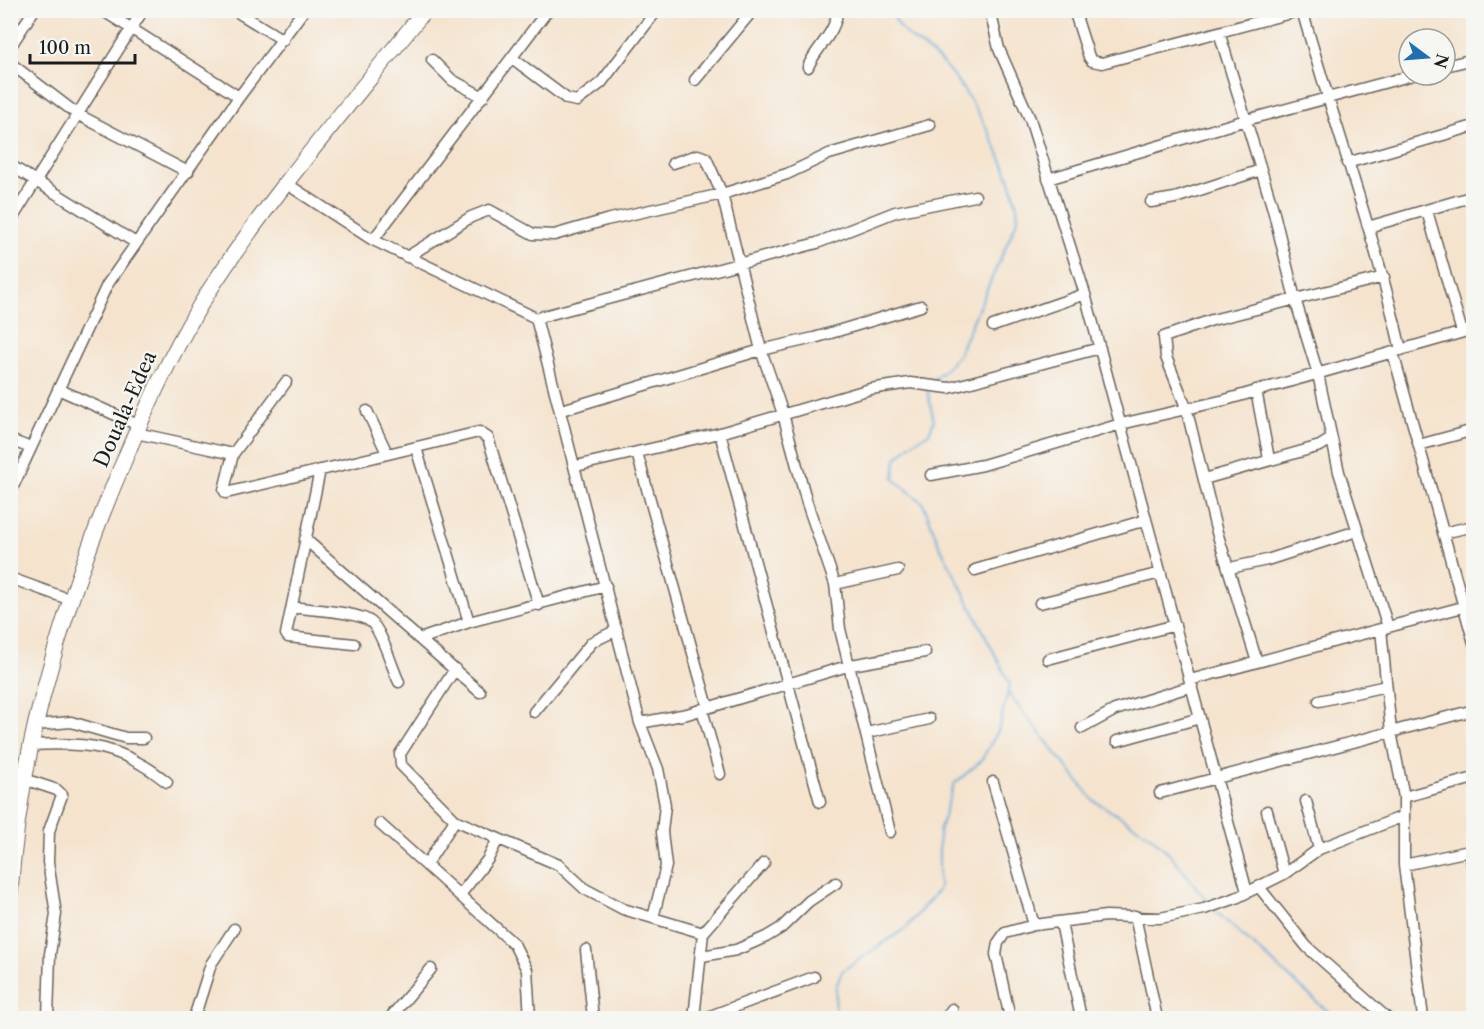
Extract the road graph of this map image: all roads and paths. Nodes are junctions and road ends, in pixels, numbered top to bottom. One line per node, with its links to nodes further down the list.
1 (34, 10): 16 (street)
2 (102, 10): 13 (street)
3 (143, 10): 13 (street)
4 (234, 10): 15 (street)
5 (304, 10): 15 (street)
6 (425, 10): 39 (highway, Douala-Edea)
7 (548, 10): 17 (street)
8 (657, 10): 17 (street)
9 (753, 10): 24 (street)
10 (837, 10): 22 (street)
11 (1074, 10): 14 (street)
12 (994, 12): 37 (street)
13 (131, 31): 26 (street); 28 (street)
14 (1219, 32): 27 (street); 29 (street)
15 (283, 40): 26 (street)
16 (10, 47)
17 (512, 58): 25 (street)
18 (1473, 59): 21 (street)
19 (432, 60): 25 (street)
20 (10, 63): 28 (street)
21 (1457, 63)
22 (808, 67)
23 (1397, 79): 27 (street)
24 (695, 80)
25 (483, 96): 47 (street)
26 (239, 97): 36 (street)
27 (1326, 98): 29 (street); 33 (street)
28 (78, 114): 36 (street); 38 (street)
29 (1246, 120): 35 (street); 37 (street)
30 (930, 125): 40 (street)
31 (1473, 126): 33 (street)
32 (673, 163): 40 (street)
33 (1347, 163): 46 (street)
34 (10, 165): 38 (street)
35 (1261, 170): 43 (street); 53 (street)
36 (188, 172): 48 (street)
37 (1048, 179): 52 (street)
38 (36, 181): 45 (street); 48 (street)
39 (286, 184): 47 (street); 70 (highway, Douala-Edea)
40 (722, 194): 49 (street); 50 (street)
41 (975, 196): 50 (street)
42 (1473, 196): 44 (street)
43 (1151, 202)
44 (1427, 211): 46 (street); 57 (street)
45 (10, 222)
46 (1368, 227): 51 (street)
47 (373, 240): 49 (street)
48 (136, 243): 63 (street)
49 (407, 257): 55 (street)
50 (738, 262): 55 (street); 59 (street)
51 (1384, 277): 53 (street); 60 (street)
52 (1085, 294): 56 (street); 58 (street)
53 (1295, 299): 61 (street); 65 (street)
54 (921, 306): 59 (street)
55 (536, 318): 66 (street)
56 (993, 326)
57 (1468, 331): 60 (street)
58 (1100, 348): 68 (street); 69 (street)
59 (761, 350): 66 (street); 68 (street)
60 (1397, 351): 61 (street); 75 (street)
61 (1318, 374): 64 (street); 73 (street)
62 (286, 382): 80 (street)
63 (58, 389): 70 (street); 76 (street)
64 (1256, 390): 65 (street); 81 (street)
65 (1186, 407): 69 (street); 85 (street)
66 (562, 410): 82 (street)
67 (367, 411): 78 (street)
68 (783, 414): 72 (street); 97 (street)
69 (1120, 424): 84 (street); 87 (street)
70 (137, 429): 80 (street); 99 (highway, Douala-Edea)
71 (1473, 430): 75 (street)
72 (720, 433): 79 (street); 118 (street)
73 (1331, 439): 81 (street); 89 (street)
74 (10, 440): 76 (street)
75 (1419, 445): 90 (street)
76 (31, 448): 86 (street)
77 (416, 448): 78 (street); 101 (street); 104 (street)
78 (387, 453): 83 (street)
79 (637, 453): 82 (street); 122 (street)
80 (233, 454): 83 (street)
81 (1269, 459): 85 (street)
82 (576, 466): 98 (street)
83 (320, 470): 91 (street)
84 (931, 475)
85 (1204, 479): 92 (street)
86 (10, 493)
87 (1146, 520): 94 (street); 95 (street)
88 (1473, 526): 90 (street)
89 (1357, 531): 92 (street); 106 (street)
90 (1443, 534): 102 (street)
91 (305, 539): 103 (street); 108 (street)
92 (1230, 568): 113 (street)
93 (898, 570): 97 (street)
94 (975, 570)
95 (1161, 573): 100 (street); 105 (street)
96 (10, 578): 99 (street)
97 (835, 584): 114 (street)
98 (606, 586): 101 (street); 107 (street)
99 (70, 600): 128 (highway, Douala-Edea)
100 (1040, 603)
101 (539, 605): 104 (street)
102 (1468, 605): 106 (street); 109 (street)
103 (292, 607): 110 (street); 116 (street)
104 (469, 622): 108 (street)
105 (1175, 625): 112 (street); 117 (street)
106 (1384, 628): 113 (street); 119 (street)
107 (617, 630): 124 (street); 127 (street)
108 (420, 639): 115 (street)
109 (1473, 643)
110 (354, 644)
111 (925, 652): 114 (street)
112 (1048, 659)
113 (1257, 662): 117 (street)
114 (851, 665): 118 (street); 131 (street)
115 (454, 669): 120 (street); 148 (street)
116 (399, 682)
117 (1191, 683): 125 (street); 129 (street)
118 (790, 684): 122 (street); 145 (street)
119 (1386, 686): 121 (street); 130 (street)
120 (480, 692)
121 (1319, 701)
122 (705, 708): 127 (street); 135 (street)
123 (1473, 710): 130 (street)
124 (534, 712)
125 (1200, 718): 133 (street); 136 (street)
126 (929, 719): 131 (street)
127 (640, 723): 166 (street)
128 (36, 724): 132 (street); 134 (highway, Douala-Edea)
129 (1082, 728)
130 (1391, 732): 136 (street); 143 (street)
131 (867, 733): 150 (street)
132 (144, 738)
133 (1117, 741)
134 (32, 745): 138 (highway, Douala-Edea); 139 (street)
135 (720, 774)
136 (1216, 778): 141 (street); 162 (street)
137 (1473, 778): 143 (street)
138 (24, 779): 142 (highway, Douala-Edea); 175 (street)
139 (167, 782)
140 (993, 782): 168 (street)
141 (1160, 793)
142 (15, 795): 154 (highway, Douala-Edea)
143 (1404, 797): 147 (street)
144 (1306, 801): 152 (street)
145 (820, 802)
146 (1267, 811): 158 (street)
147 (1404, 816): 152 (street); 156 (street)
148 (455, 820): 151 (street); 157 (street)
149 (380, 824): 157 (street)
150 (890, 832)
151 (498, 839): 164 (street); 166 (street)
152 (1319, 849): 158 (street)
153 (1472, 850): 156 (street); 159 (street)
154 (11, 861): 163 (highway, Douala-Edea)
155 (764, 863): 170 (street)
156 (1404, 864): 186 (street)
157 (426, 865): 164 (street)
158 (1284, 874): 161 (street)
159 (1473, 877)
160 (836, 883): 172 (street)
161 (1259, 887): 162 (street); 185 (street)
162 (1247, 892): 165 (street)
163 (10, 893)
164 (460, 896): 178 (street)
165 (1135, 916): 167 (street); 184 (street)
166 (653, 918): 170 (street)
167 (1061, 923): 168 (street); 183 (street)
168 (1034, 925): 182 (street)
169 (234, 929): 176 (street)
170 (703, 933): 172 (street)
171 (586, 950): 179 (street)
172 (702, 956): 180 (street)
173 (431, 969): 177 (street)
174 (814, 977): 181 (street)
175 (48, 1018)
176 (194, 1018)
177 (390, 1018)
178 (530, 1018)
179 (592, 1018)
180 (694, 1018)
181 (705, 1018)
182 (1010, 1018)
183 (1081, 1018)
184 (1157, 1018)
185 (1387, 1018)
186 (1423, 1018)

